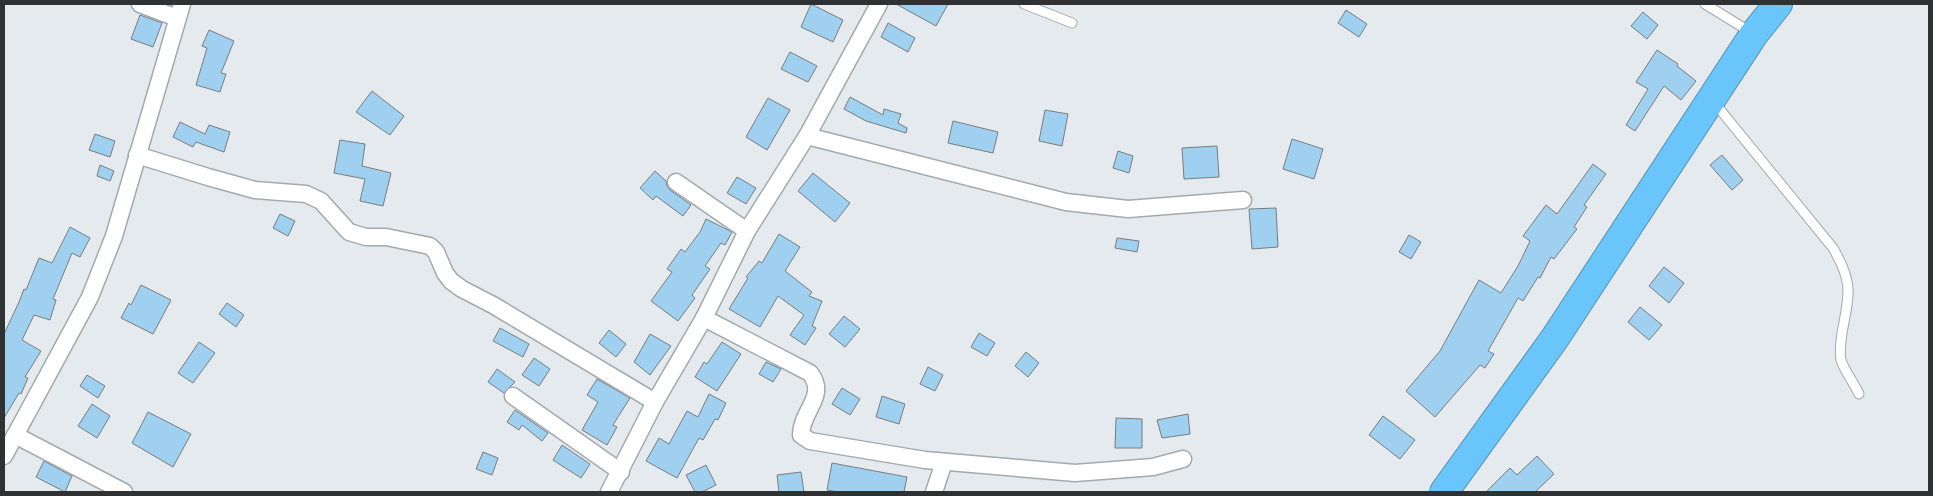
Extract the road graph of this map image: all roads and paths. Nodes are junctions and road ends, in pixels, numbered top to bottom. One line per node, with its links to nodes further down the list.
1 (140, 4): 6 (street)
2 (879, 4): 10 (street)
3 (1024, 4): 7 (lane)
4 (1705, 4): 8 (lane)
5 (1778, 4): 8 (highway)
6 (179, 11): 11 (street)
7 (1072, 23)
8 (1754, 34): 9 (highway)
9 (1711, 99): 16 (lane); 27 (highway)
10 (807, 136): 13 (street); 14 (street)
11 (137, 155): 18 (street); 19 (street)
12 (676, 182): 14 (street)
13 (1243, 200)
14 (747, 231): 15 (street)
15 (704, 318): 18 (street); 22 (street)
16 (1859, 394)
17 (513, 396): 23 (street)
18 (655, 402): 23 (street)
19 (14, 435): 20 (street); 24 (street)
20 (4, 456)
21 (1183, 459): 22 (street)
22 (944, 462): 26 (street)
23 (621, 472): 25 (street)
24 (124, 492)
25 (609, 492)
26 (934, 492)
27 (1444, 492)

